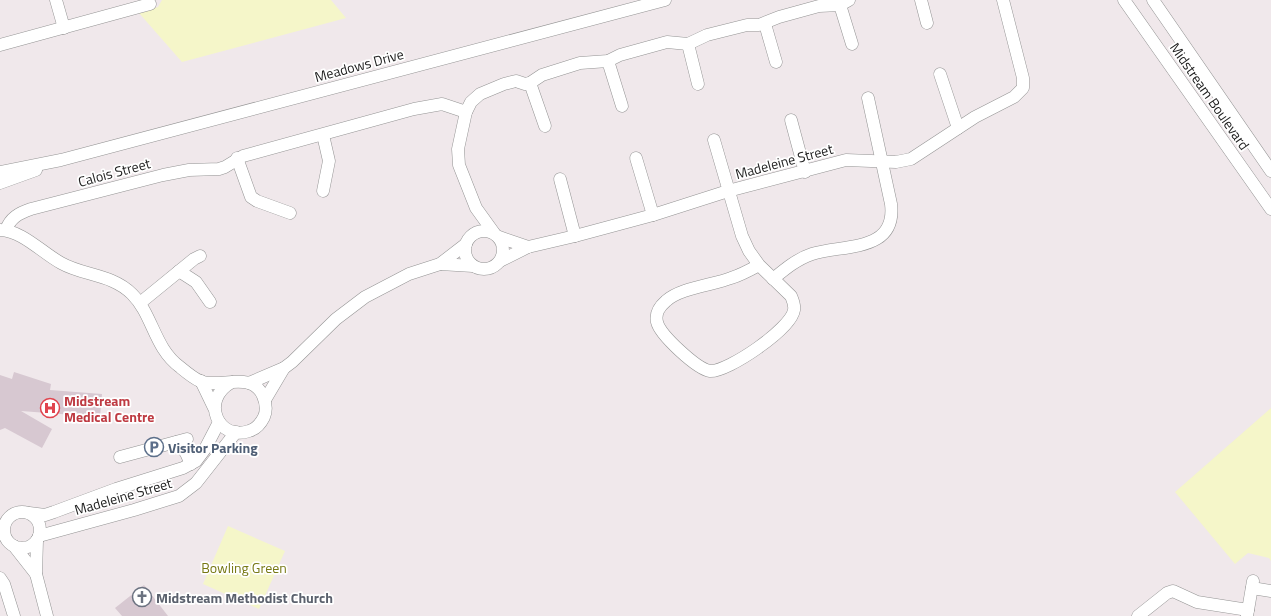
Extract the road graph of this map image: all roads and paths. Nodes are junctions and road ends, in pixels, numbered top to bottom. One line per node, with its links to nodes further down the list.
1 (56, 0): 11 (street)
2 (665, 0): 30 (street, Meadows Drive)
3 (921, 0): 9 (street)
4 (1003, 0): 25 (street, Madeleine Street)
5 (1124, 0): 40 (street, Midstream Boulevard)
6 (1152, 0): 32 (street, Midstream Boulevard)
7 (845, 2): 10 (street); 13 (street)
8 (150, 4): 11 (street)
9 (927, 23)
10 (765, 24): 12 (street); 16 (street)
11 (64, 28): 14 (street)
12 (688, 44): 15 (street); 19 (street)
13 (852, 44)
14 (0, 45)
15 (608, 61): 18 (street); 21 (street)
16 (776, 62)
17 (940, 74): 25 (street)
18 (530, 82): 22 (street); 24 (street)
19 (698, 84)
20 (868, 98): 31 (street)
21 (622, 106)
22 (466, 112): 26 (street, Calois Street); 39 (street)
23 (791, 120): 34 (street)
24 (545, 126)
25 (958, 128): 31 (street, Madeleine Street)
26 (323, 135): 28 (street, Calois Street); 37 (street)
27 (714, 140): 38 (street)
28 (237, 158): 41 (street); 43 (street, Calois Street)
29 (636, 158): 42 (street)
30 (61, 160): 33 (street, Meadows Drive); 36 (street, Meadows Drive)
31 (882, 163): 34 (street, Madeleine Street); 54 (street)
32 (1271, 171)
33 (0, 172)
34 (805, 172): 38 (street, Madeleine Street)
35 (560, 179): 45 (street)
36 (0, 183)
37 (323, 191)
38 (728, 192): 42 (street, Madeleine Street); 51 (street)
39 (476, 208): 44 (street); 46 (street)
40 (1271, 209)
41 (290, 213)
42 (653, 215): 45 (street, Madeleine Street)
43 (3, 230): 56 (street)
44 (496, 235): 46 (street); 47 (street); 49 (street)
45 (575, 236): 47 (street, Madeleine Street)
46 (469, 240): 50 (street, Madeleine Street); 52 (street)
47 (528, 247): 49 (street, Madeleine Street)
48 (200, 256): 53 (street)
49 (500, 261): 52 (street, Madeleine Street)
50 (440, 264): 52 (street, Madeleine Street); 57 (street, Madeleine Street)
51 (759, 265): 54 (street); 54 (street)
52 (473, 266)
53 (180, 271): 55 (street); 56 (street)
54 (773, 279)
55 (210, 302)
56 (140, 303): 58 (street)
57 (284, 368): 60 (street, Madeleine Street); 61 (street, Madeleine Street)
58 (201, 381): 59 (street, Madeleine Street); 62 (street)
59 (232, 382): 60 (street, Madeleine Street); 62 (street)
60 (250, 383): 61 (street)
61 (265, 400): 64 (street, Madeleine Street)
62 (214, 408): 63 (street)
63 (219, 422): 64 (street); 66 (street, Madeleine Street)
64 (236, 432): 69 (street, Madeleine Street)
65 (120, 457): 66 (street)
66 (191, 464): 67 (street, Madeleine Street)
67 (29, 513): 68 (street, Madeleine Street); 69 (street)
68 (3, 526): 70 (street, Madeleine Street)
69 (38, 538): 70 (street, Madeleine Street); 71 (street)
70 (8, 544): 71 (street)
71 (36, 574): 76 (street)
72 (0, 578): 75 (street)
73 (1271, 591): 74 (street)
74 (1248, 613): 77 (street)
75 (14, 616)
76 (47, 616)
77 (1138, 616)

